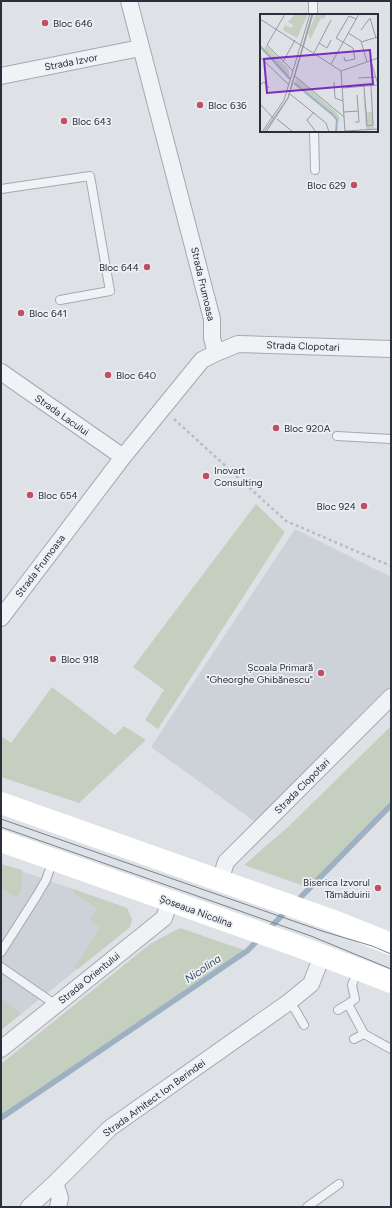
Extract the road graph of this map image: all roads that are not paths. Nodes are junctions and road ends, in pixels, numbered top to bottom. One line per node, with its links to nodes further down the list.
1 (129, 1): 4 (street, Strada Frumoasa)
2 (313, 1): 3 (lane)
3 (313, 14)
4 (140, 48): 5 (street, Strada Izvor); 11 (street, Strada Frumoasa)
5 (1, 76)
6 (314, 132): 7 (lane)
7 (315, 170)
8 (1, 188): 9 (lane)
9 (60, 300)
10 (391, 349): 11 (street, Strada Clopotari)
11 (216, 353): 15 (street, Strada Frumoasa)
12 (1, 372): 15 (street, Strada Lacului)
13 (337, 436): 14 (lane)
14 (391, 439)
15 (123, 457): 16 (street, Strada Frumoasa)
16 (1, 618)
17 (391, 697): 21 (street, Strada Clopotari)
18 (1, 803): 21 (main road)
19 (1, 841): 20 (main road, Șoseaua Nicolina)
20 (54, 859): 22 (main road, Șoseaua Nicolina); 24 (lane)
21 (226, 883): 23 (main road)
22 (170, 901): 25 (main road, Șoseaua Nicolina); 30 (street, Strada Orientului)
23 (391, 944)
24 (1, 952)
25 (322, 956): 27 (main road, Șoseaua Nicolina); 29 (street, Strada Arhitect Ion Berindei)
26 (1, 968): 30 (lane)
27 (358, 969): 28 (main road, Șoseaua Nicolina); 31 (lane)
28 (391, 982)
29 (289, 1002): 33 (lane); 38 (street, Strada Arhitect Ion Berindei)
30 (56, 1004): 36 (street, Strada Orientului)
31 (348, 1004): 32 (lane); 34 (lane)
32 (338, 1010)
33 (304, 1025)
34 (364, 1034): 35 (lane); 37 (lane)
35 (354, 1040)
36 (1, 1049)
37 (391, 1049)
38 (55, 1183): 40 (street, Strada Arhitect Ion Berindei); 41 (street)
39 (339, 1184): 42 (lane)
40 (29, 1207)
41 (58, 1207)
42 (307, 1207)

